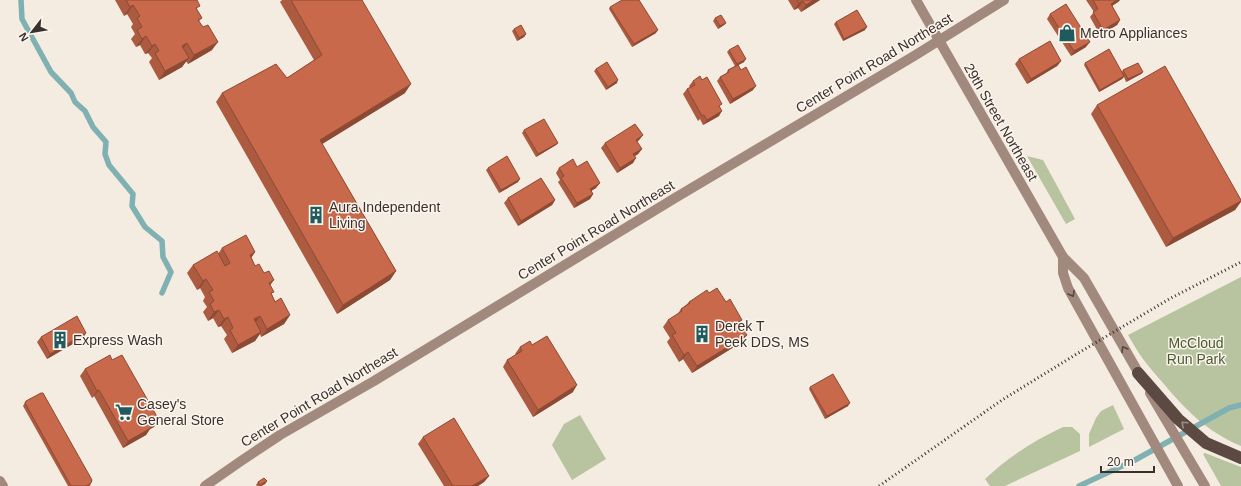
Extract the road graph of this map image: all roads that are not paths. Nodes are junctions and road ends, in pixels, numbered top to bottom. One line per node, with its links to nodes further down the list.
1 (916, 0): 3 (main road, 29th Street Northeast)
2 (1004, 0): 3 (main road, Center Point Road Northeast)
3 (939, 41): 4 (main road, 29th Street Northeast); 10 (main road, Center Point Road Northeast)
4 (1063, 257): 5 (main road, 29th Street Northeast, one-way to 4); 11 (main road, 29th Street Northeast, one-way to 11)
5 (1138, 373): 6 (highway)
6 (1161, 405): 7 (highway, one-way to 6); 12 (main road)
7 (1241, 458)
8 (0, 481): 9 (main road)
9 (3, 486)
10 (205, 486)
11 (1178, 486)
12 (1205, 486)

